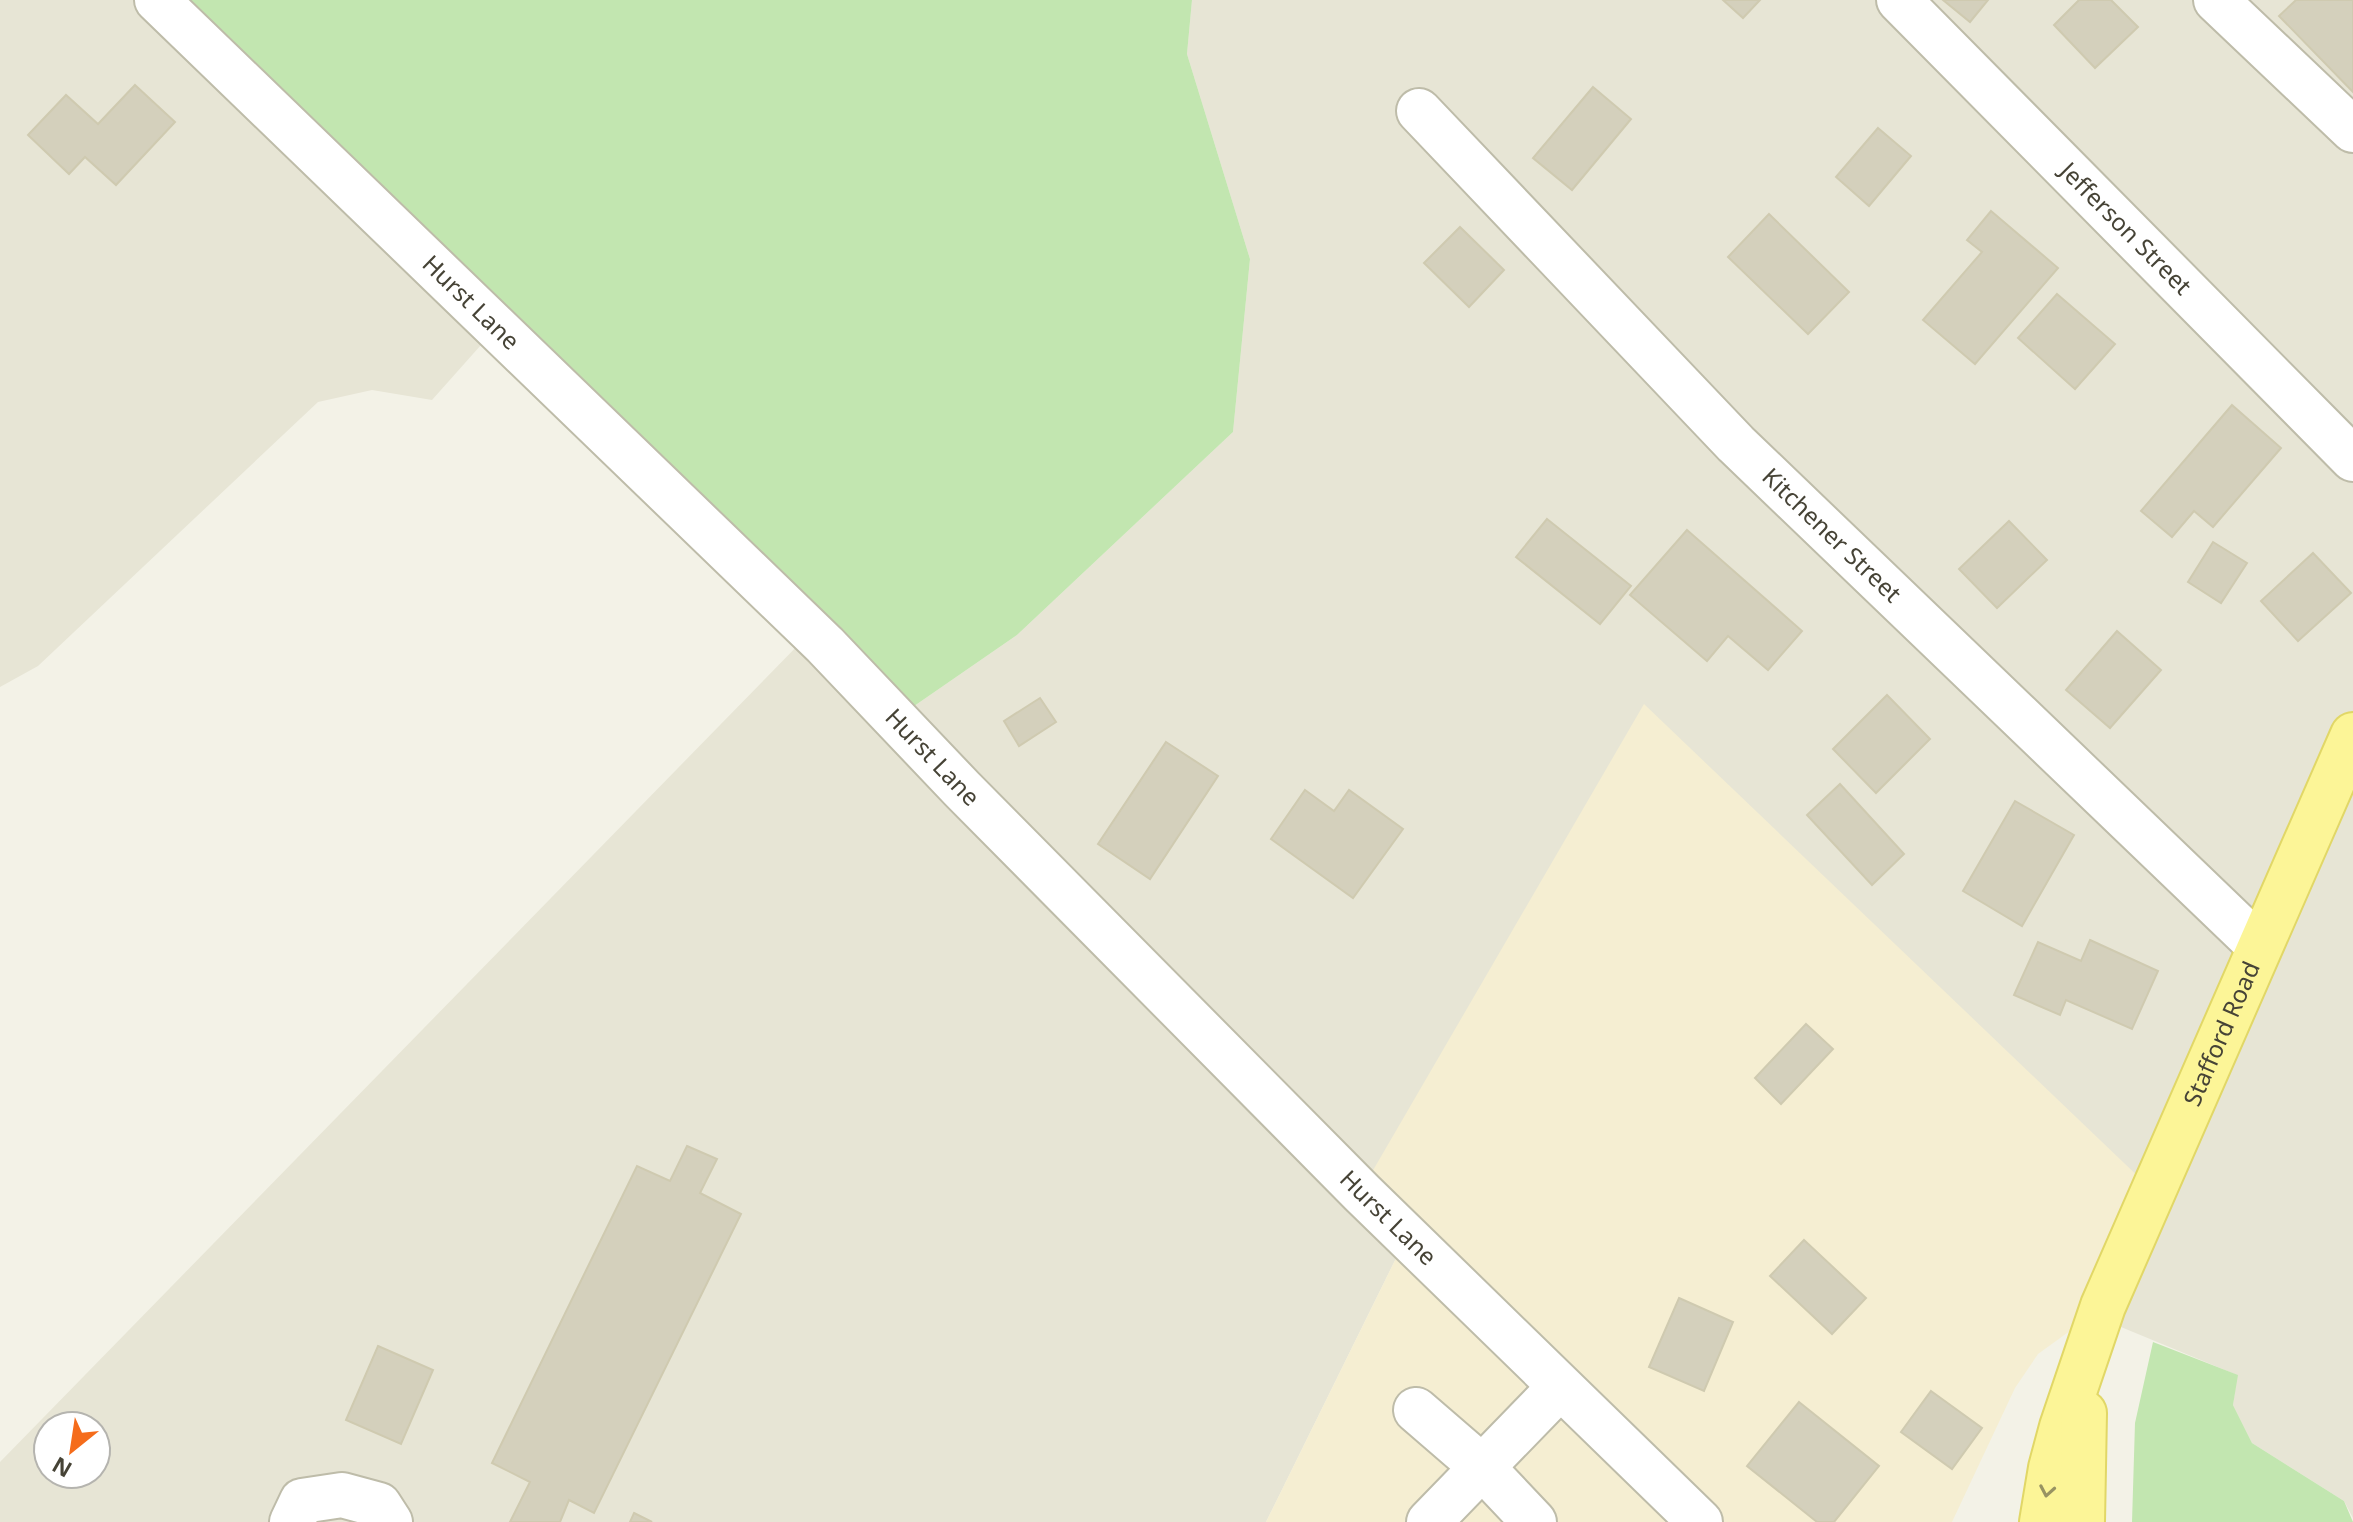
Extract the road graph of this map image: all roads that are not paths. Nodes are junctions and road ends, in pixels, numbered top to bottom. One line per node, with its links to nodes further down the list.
1 (157, 0): 10 (street, Hurst Lane)
2 (1899, 0): 6 (street, Jefferson Street)
3 (2216, 0): 5 (street)
4 (1419, 111): 8 (street, Kitchener Street)
5 (2353, 130)
6 (2353, 459)
7 (2353, 735): 8 (main road, Stafford Road)
8 (2259, 946): 9 (main road, Stafford Road)
9 (2091, 1335): 18 (main road, Stafford Road, one-way to 18); 19 (main road, Stafford Road)
10 (1559, 1388): 12 (street); 17 (street, Hurst Lane)
11 (1416, 1410): 12 (street)
12 (1482, 1467): 15 (street); 16 (street)
13 (292, 1522): 14 (street)
14 (390, 1522)
15 (1429, 1522)
16 (1534, 1522)
17 (1700, 1522)
18 (2042, 1522)
19 (2082, 1522)

